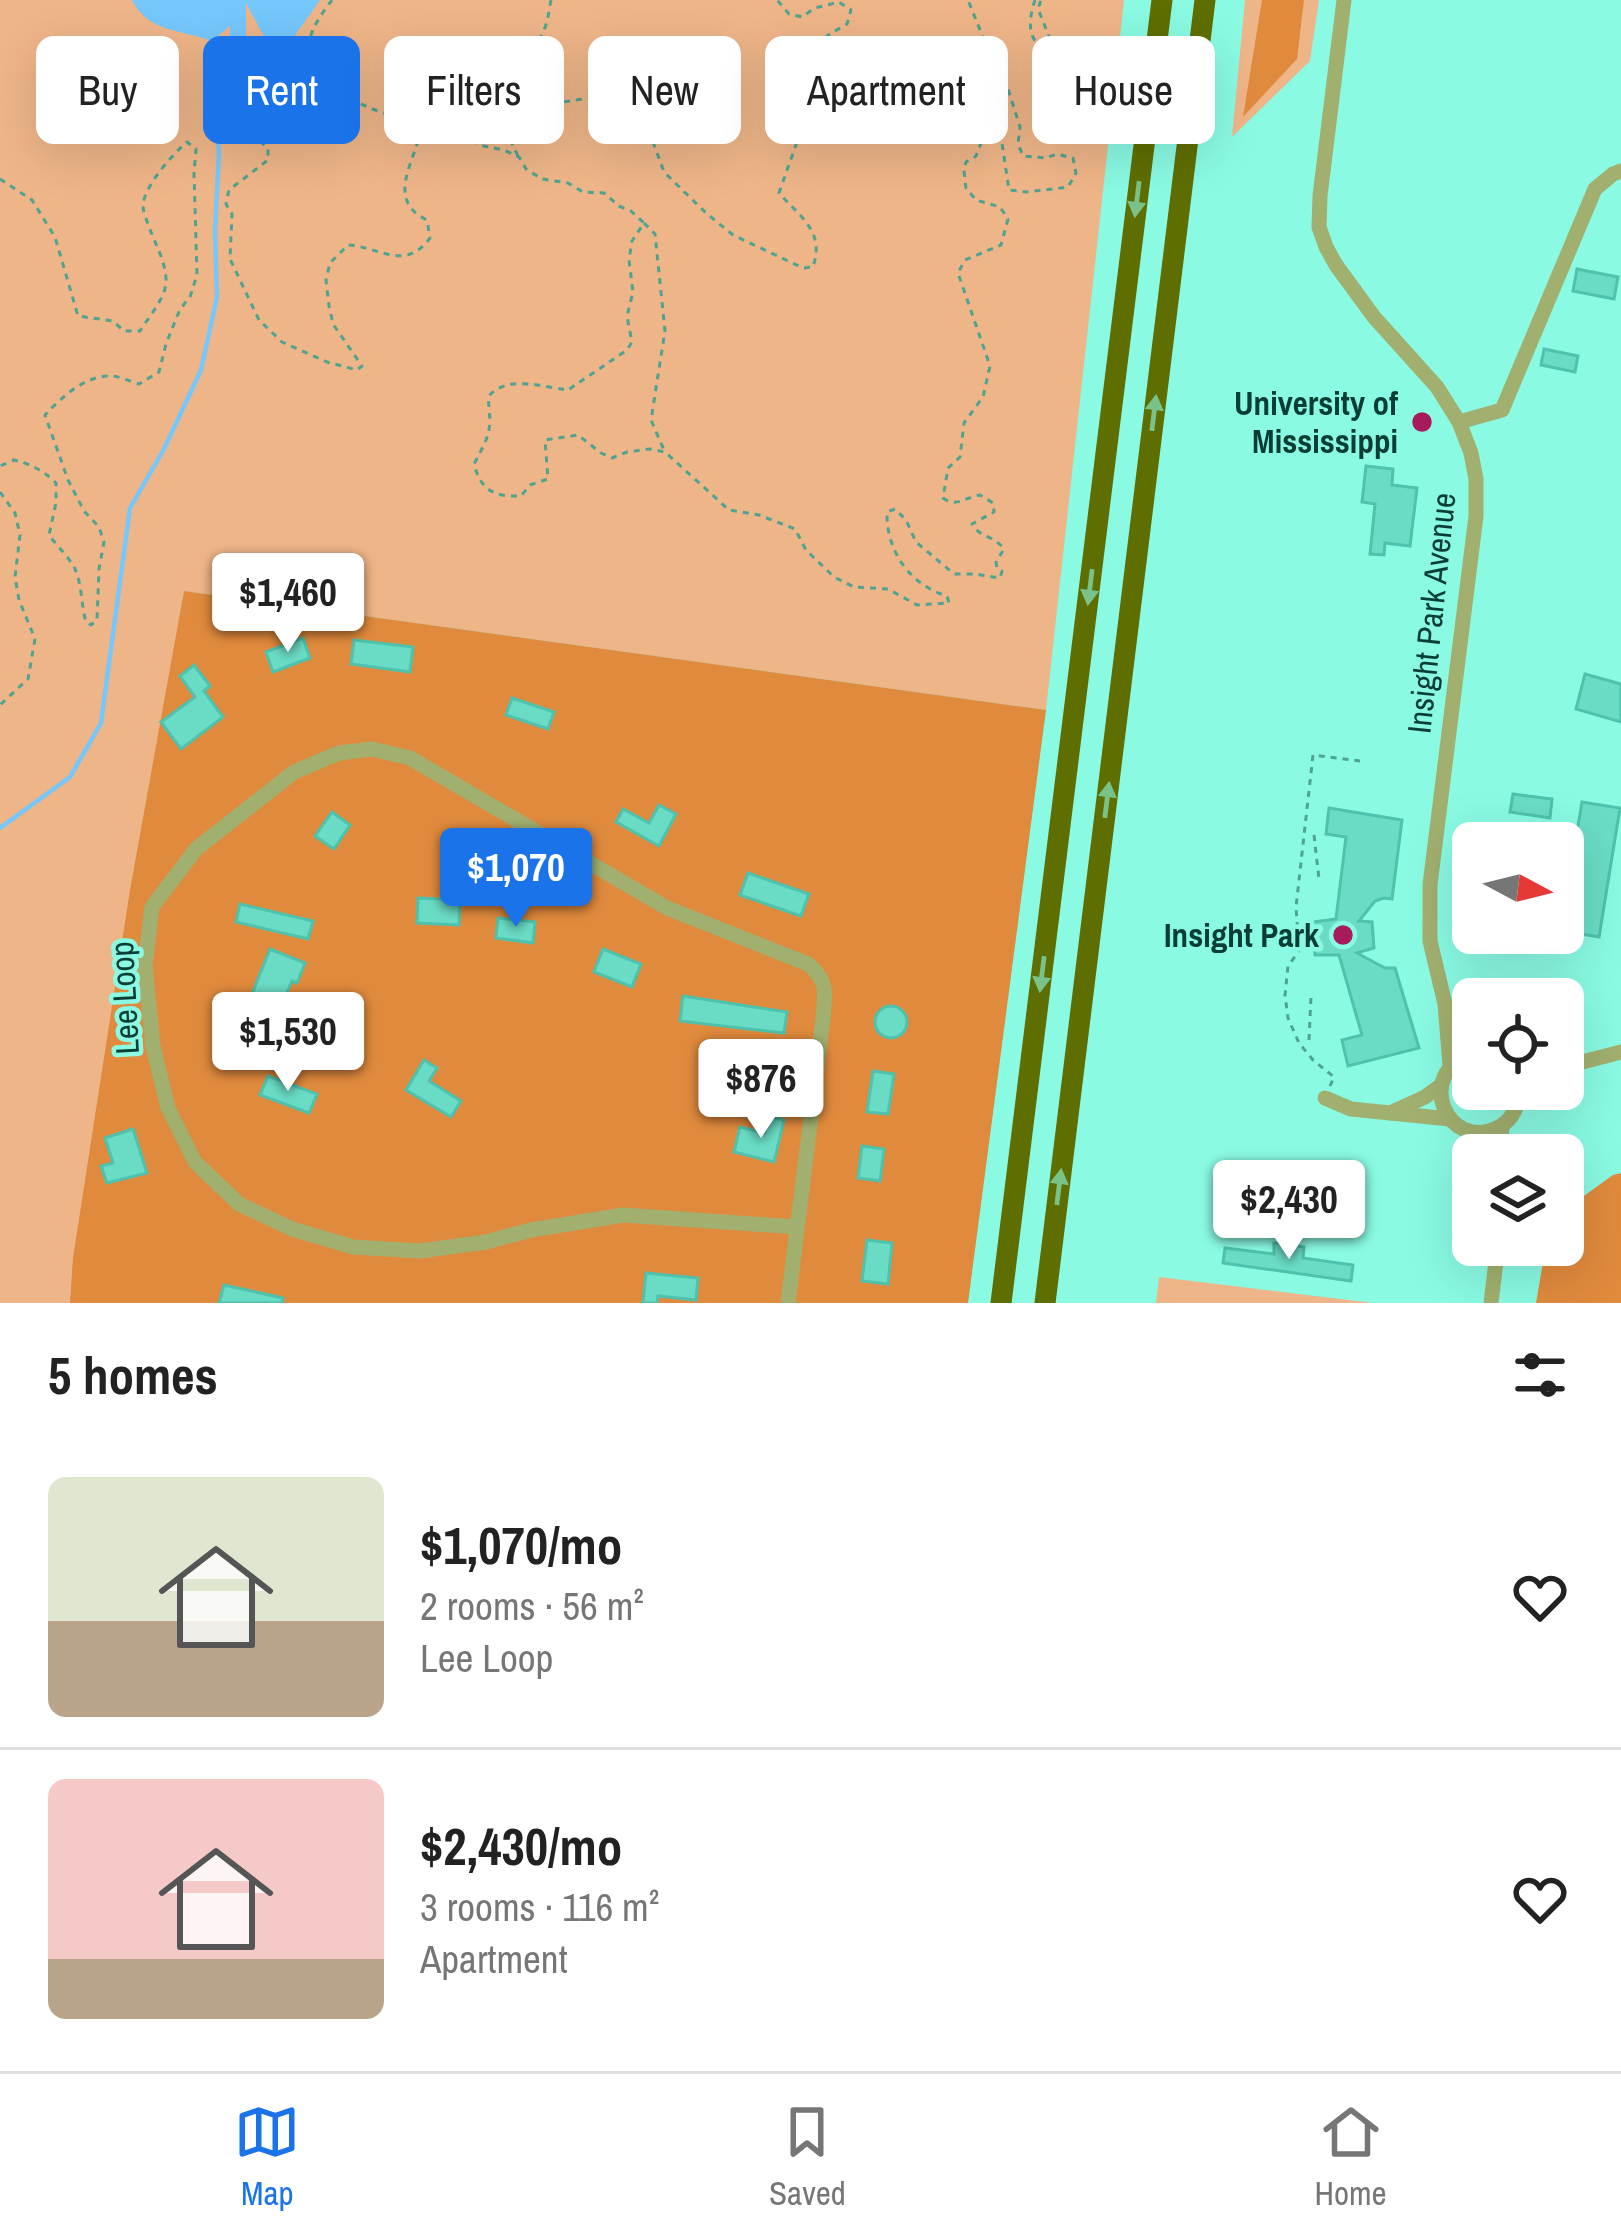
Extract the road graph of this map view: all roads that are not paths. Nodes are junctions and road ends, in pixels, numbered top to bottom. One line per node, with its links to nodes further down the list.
1 (1162, 0): 23 (highway, one-way to 23)
2 (1205, 0): 24 (highway, one-way to 2)
3 (1344, 0): 5 (street, Insight Park Avenue)
4 (1621, 171): 5 (street)
5 (1459, 422): 6 (street, Insight Park Avenue)
6 (1445, 1004): 7 (street); 10 (street, Insight Park Avenue)
7 (1452, 1013)
8 (1621, 1052): 9 (street)
9 (1584, 1061)
10 (1450, 1065): 11 (street)
11 (1441, 1086): 14 (street); 15 (street)
12 (1325, 1098): 14 (street)
13 (1514, 1110): 16 (street)
14 (1386, 1114): 15 (street)
15 (1450, 1119): 17 (street)
16 (1502, 1126): 17 (street); 19 (street)
17 (1468, 1131): 18 (street)
18 (1470, 1134)
19 (1501, 1134)
20 (797, 1227): 20 (street, Lee Loop); 22 (street)
21 (1495, 1266): 25 (street)
22 (788, 1303)
23 (999, 1303)
24 (1045, 1303)
25 (1491, 1303)

